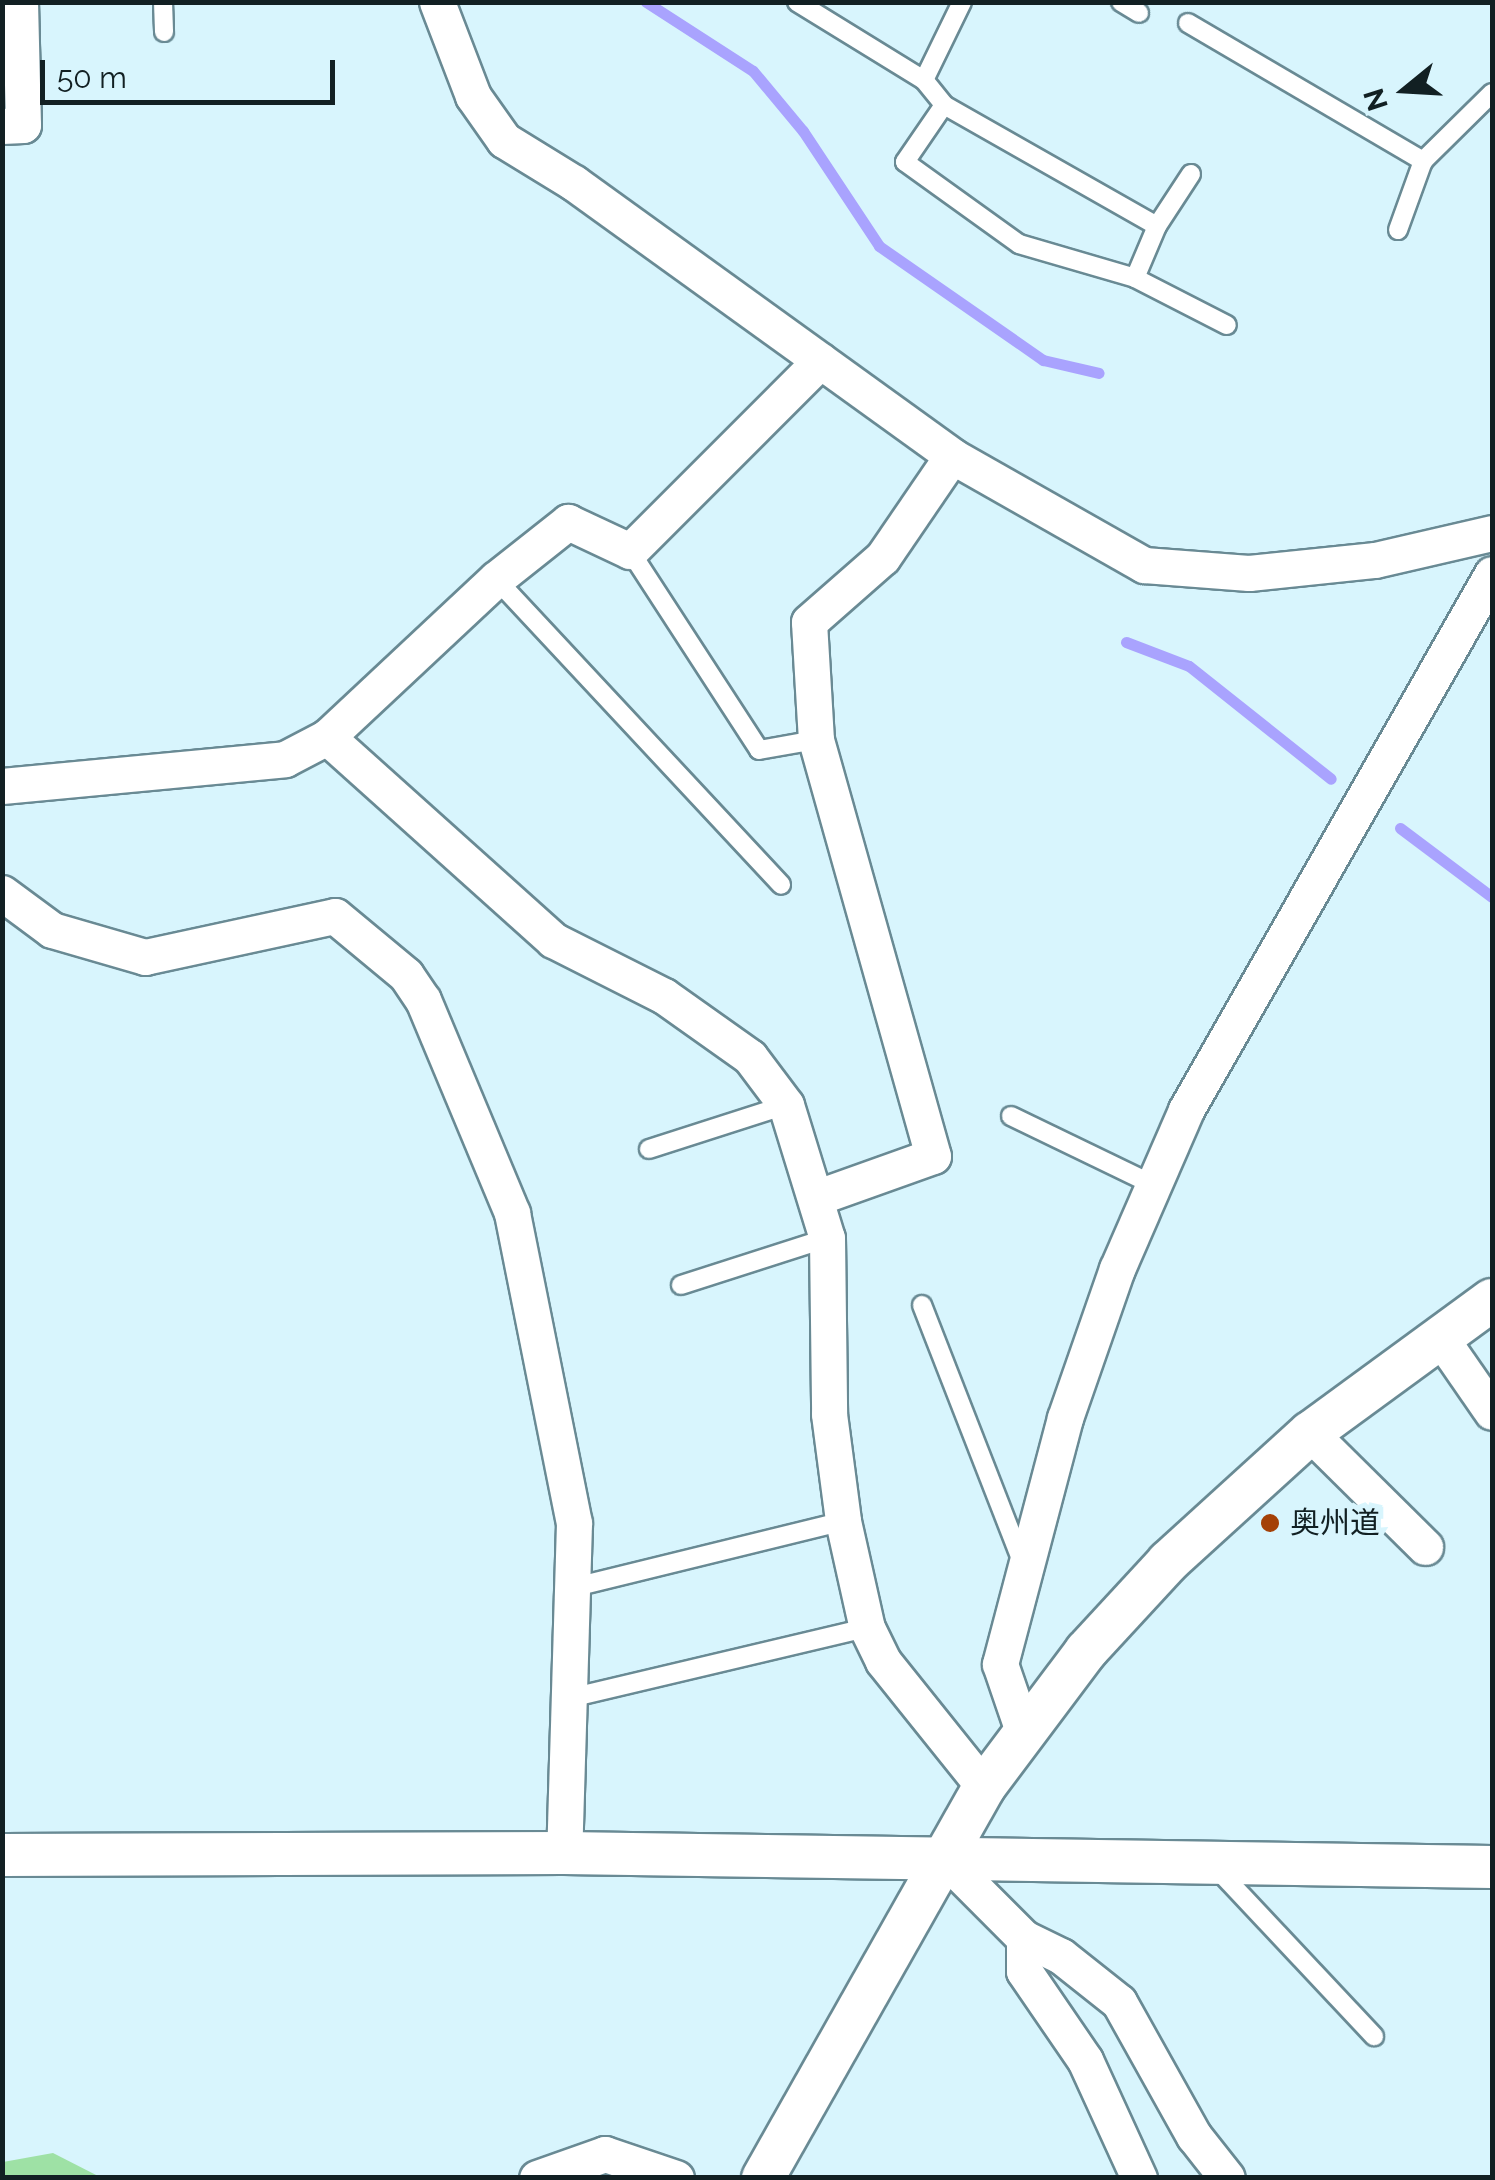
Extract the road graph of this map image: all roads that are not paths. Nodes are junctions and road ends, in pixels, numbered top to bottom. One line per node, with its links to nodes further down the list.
1 (20, 2): 13 (street)
2 (163, 2): 9 (lane)
3 (437, 2): 20 (street)
4 (797, 2): 10 (lane)
5 (962, 2): 10 (lane)
6 (1121, 2): 7 (lane)
7 (1139, 12)
8 (1188, 22): 14 (lane)
9 (164, 32)
10 (924, 80): 12 (lane)
11 (1492, 93): 14 (lane)
12 (944, 104): 16 (lane); 18 (lane)
13 (2, 126)
14 (1423, 161): 17 (lane)
15 (1192, 174): 16 (lane)
16 (1157, 226): 18 (lane)
17 (1398, 230)
18 (1135, 278): 19 (lane)
19 (1227, 325)
20 (820, 362): 21 (street); 23 (street)
21 (952, 456): 22 (street); 27 (street)
22 (1492, 532)
23 (630, 550): 25 (street); 27 (lane)
24 (1492, 574): 34 (street)
25 (496, 580): 26 (street); 29 (lane)
26 (326, 737): 28 (street); 31 (street)
27 (816, 740): 35 (street)
28 (2, 786)
29 (781, 884)
30 (2, 892): 46 (street)
31 (786, 1105): 33 (lane); 35 (street)
32 (1011, 1116): 34 (lane)
33 (649, 1149)
34 (1154, 1185): 45 (street)
35 (818, 1197): 36 (street)
36 (827, 1238): 37 (lane); 43 (street)
37 (681, 1284)
38 (1492, 1300): 40 (street)
39 (922, 1305): 45 (lane)
40 (1440, 1336): 41 (street); 42 (street)
41 (1492, 1412)
42 (1310, 1434): 44 (street); 49 (street)
43 (842, 1521): 46 (lane); 47 (street)
44 (1425, 1548)
45 (1022, 1562): 49 (street)
46 (575, 1587): 48 (street)
47 (867, 1628): 48 (lane); 50 (street)
48 (570, 1698): 51 (street)
49 (1024, 1731): 50 (street)
50 (984, 1787): 53 (street)
51 (564, 1853): 52 (street); 53 (street)
52 (2, 1855)
53 (942, 1856): 54 (street); 56 (street); 60 (street)
54 (1209, 1860): 55 (street); 57 (lane)
55 (1492, 1867)
56 (1024, 1938): 61 (street); 62 (street)
57 (1374, 2036)
58 (537, 2178): 59 (street)
59 (676, 2178)
60 (763, 2178)
61 (1139, 2178)
62 (1227, 2178)

